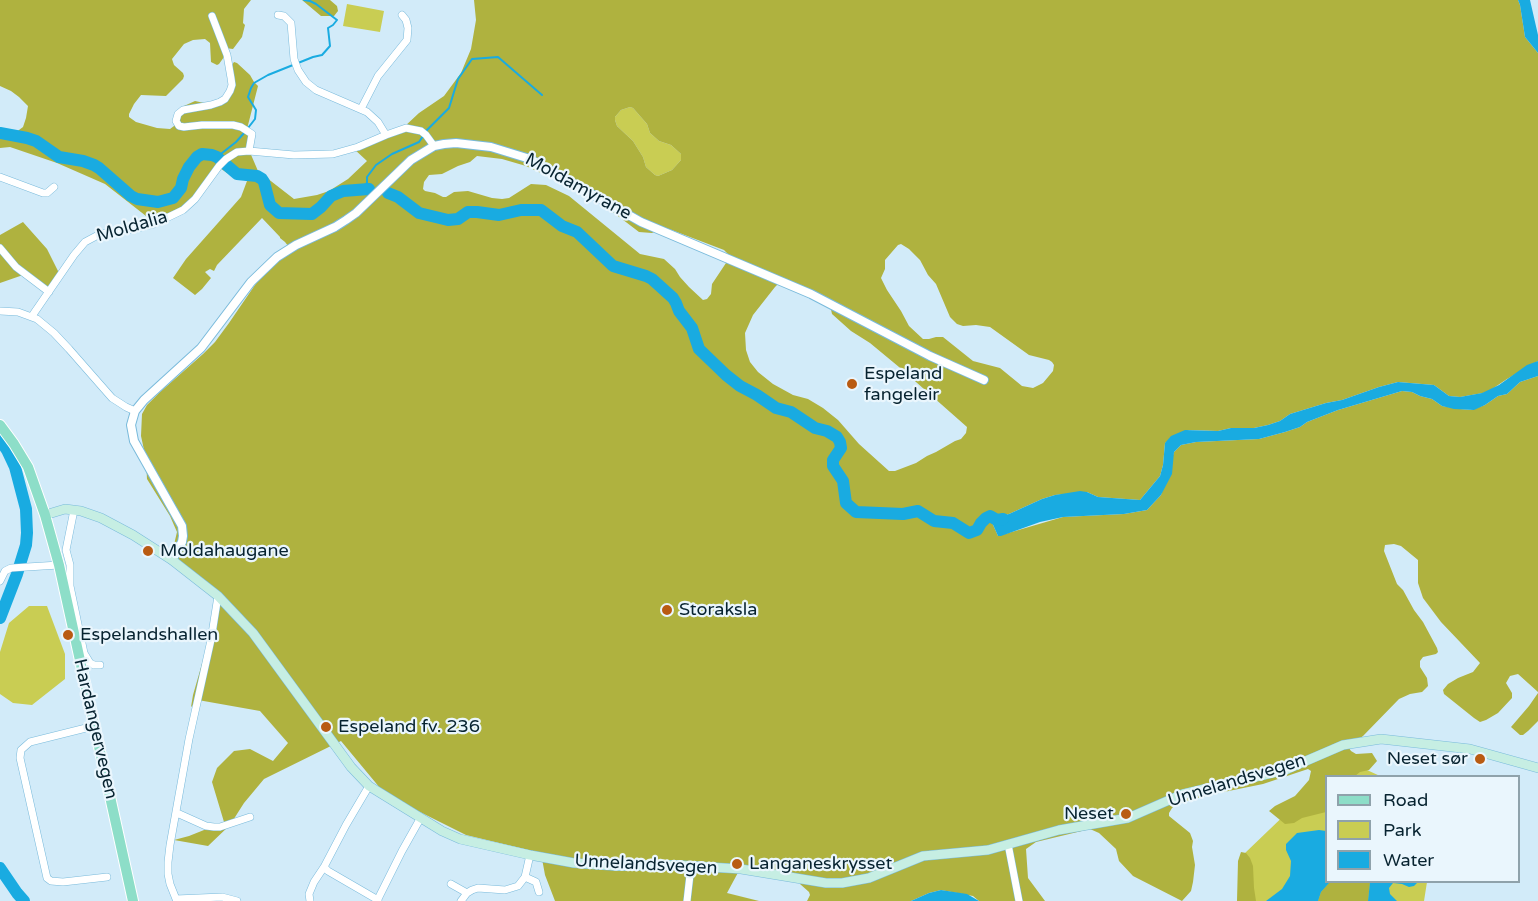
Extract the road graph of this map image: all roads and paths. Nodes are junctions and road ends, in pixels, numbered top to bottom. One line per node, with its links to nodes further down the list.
1 (278, 15): 4 (street)
2 (402, 15): 4 (street)
3 (212, 16): 7 (street)
4 (361, 109): 5 (street)
5 (386, 135): 6 (street, Moldalia); 7 (street, Moldalia)
6 (434, 146): 14 (street, Moldamyrane); 15 (street, Moldamyrane)
7 (249, 151): 11 (street, Moldalia)
8 (0, 177): 9 (street)
9 (54, 188)
10 (0, 248): 11 (street)
11 (49, 292): 13 (street, Moldalia)
12 (0, 311): 13 (street)
13 (32, 316): 15 (street)
14 (984, 380)
15 (135, 411): 19 (street)
16 (0, 425): 18 (main road, Hardangervegen)
17 (74, 510): 18 (main road, Unnelandsvegen); 19 (main road, Unnelandsvegen); 23 (street)
18 (45, 515): 20 (main road, Hardangervegen)
19 (172, 560): 22 (main road, Unnelandsvegen)
20 (59, 565): 21 (street); 24 (main road, Hardangervegen)
21 (0, 581)
22 (218, 596): 26 (main road, Unnelandsvegen); 27 (street)
23 (100, 665)
24 (94, 726): 34 (street); 39 (main road, Hardangervegen)
25 (1538, 768): 30 (main road, Unnelandsvegen)
26 (369, 786): 29 (main road, Unnelandsvegen); 33 (street)
27 (177, 813): 28 (street); 40 (street)
28 (250, 817)
29 (420, 819): 31 (main road, Unnelandsvegen); 42 (street)
30 (1008, 844): 32 (main road, Unnelandsvegen); 45 (street)
31 (530, 855): 32 (main road, Unnelandsvegen); 35 (street)
32 (692, 866): 44 (street)
33 (324, 867): 41 (street); 42 (street)
34 (107, 877)
35 (525, 877): 37 (street); 38 (street)
36 (451, 884): 38 (street)
37 (539, 892)
38 (467, 893): 43 (street)
39 (133, 901)
40 (237, 901)
41 (310, 901)
42 (378, 901)
43 (461, 901)
44 (687, 901)
45 (1018, 901)

